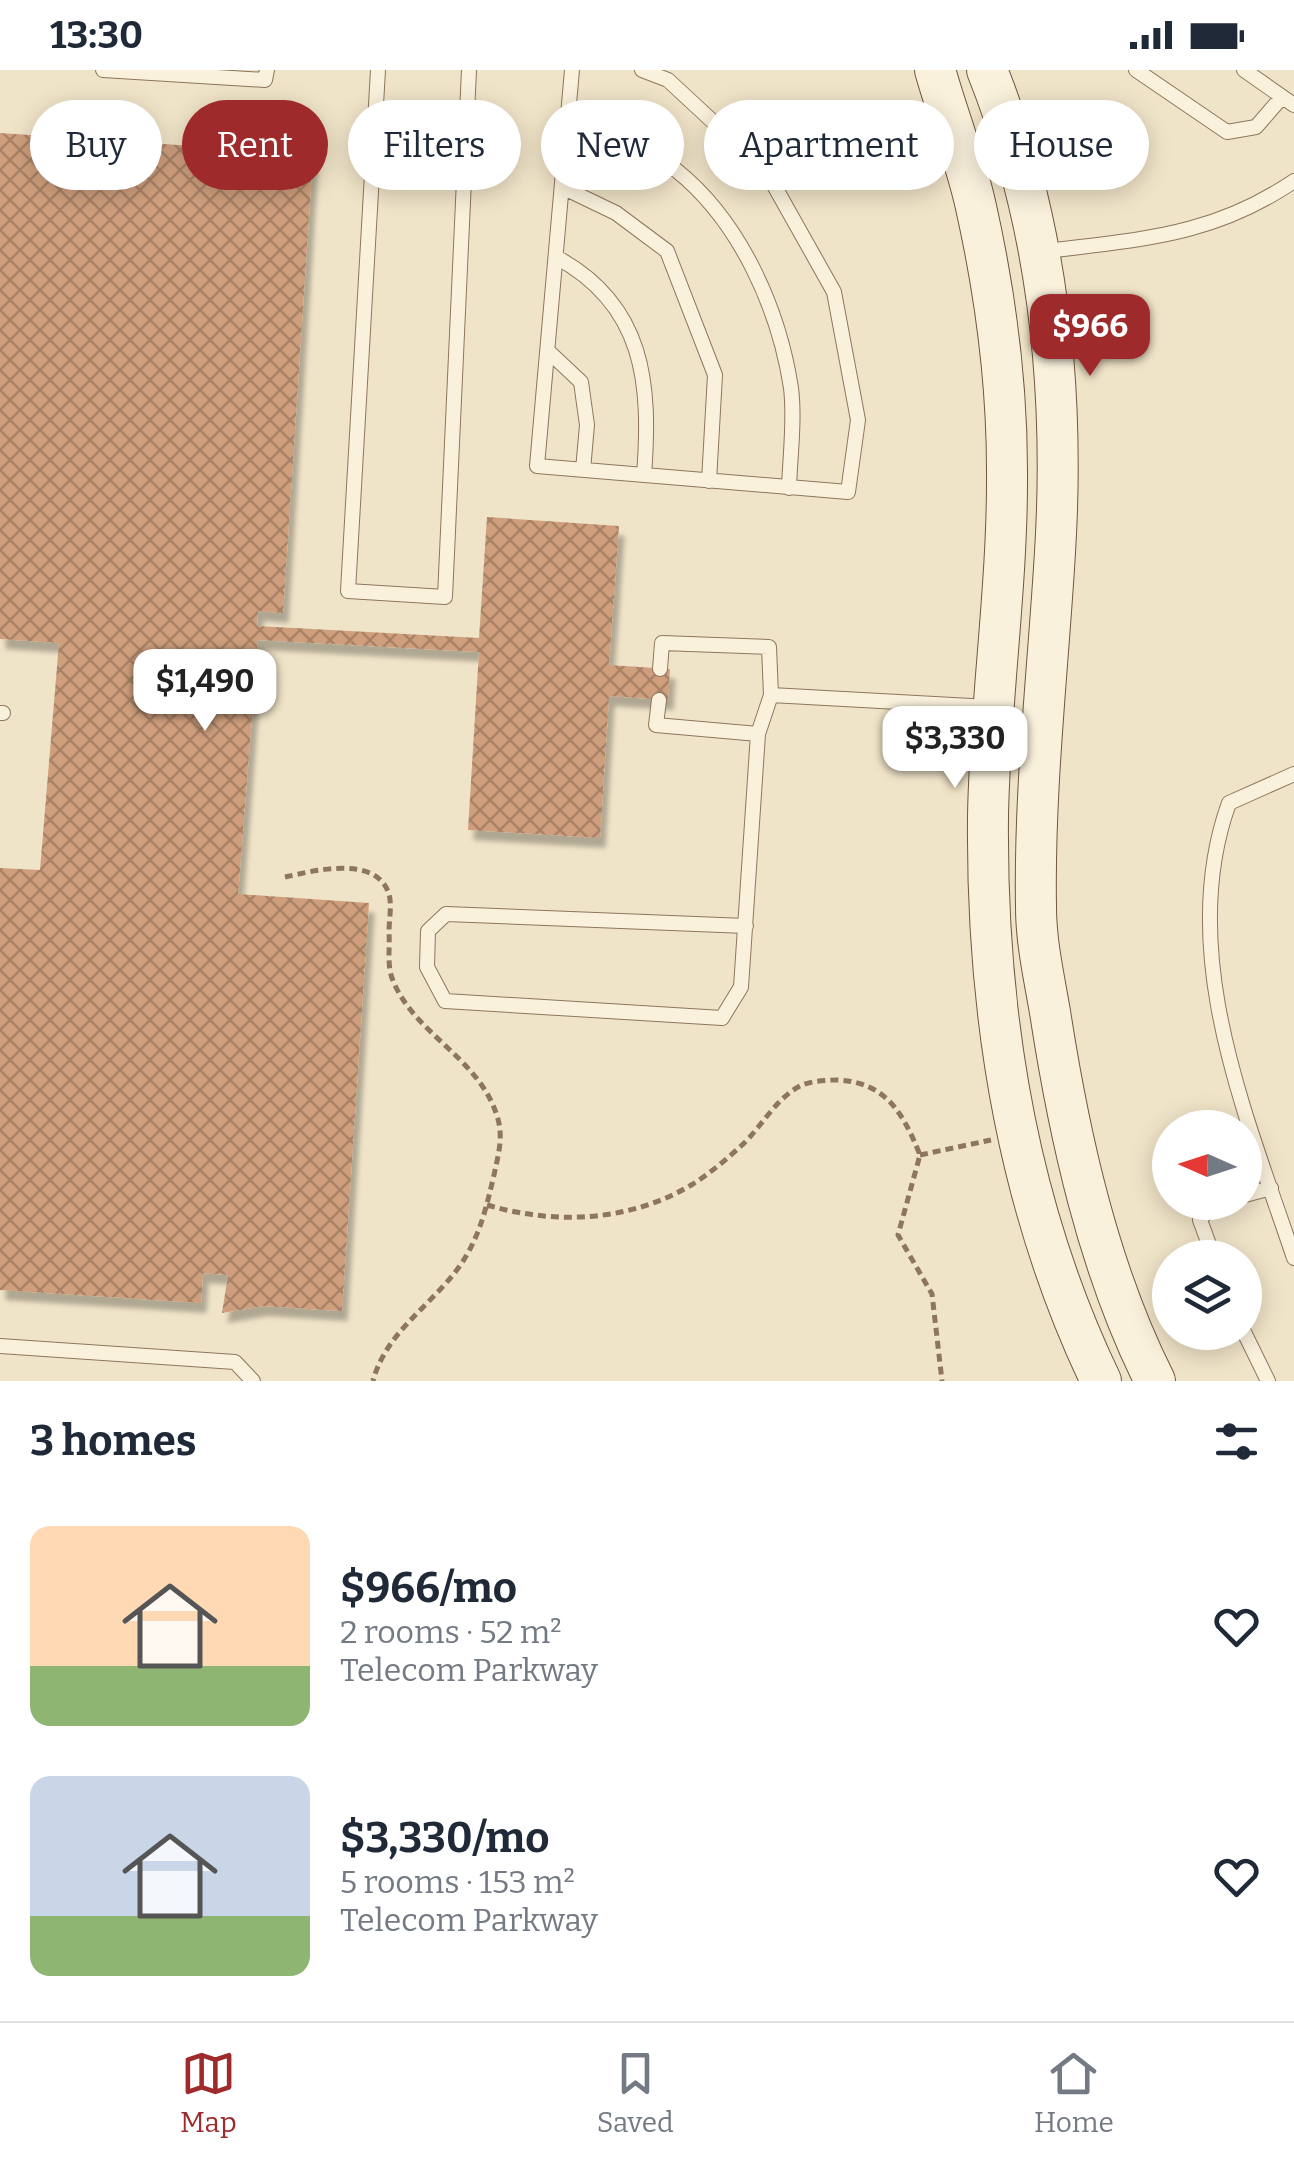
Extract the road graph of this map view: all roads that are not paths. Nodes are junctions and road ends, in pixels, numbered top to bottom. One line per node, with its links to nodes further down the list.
1 (104, 70): 2 (lane)
2 (267, 70)
3 (378, 70): 4 (lane)
4 (469, 70)
5 (572, 70): 11 (lane)
6 (642, 70): 24 (lane)
7 (935, 70): 19 (street)
8 (987, 70): 17 (street)
9 (1136, 70): 12 (lane)
10 (1244, 70): 12 (lane)
11 (570, 100)
12 (1288, 101)
13 (684, 177): 24 (lane)
14 (1294, 181): 17 (lane)
15 (562, 190): 18 (lane)
16 (568, 190): 23 (lane)
17 (1039, 252): 19 (street); 29 (street)
18 (556, 257): 20 (lane); 22 (lane)
19 (985, 261): 28 (street)
20 (548, 352): 21 (lane); 21 (lane)
21 (583, 470): 22 (lane)
22 (644, 475): 23 (lane)
23 (709, 480): 24 (lane)
24 (789, 488)
25 (660, 669): 26 (lane)
26 (770, 695): 28 (lane); 30 (lane)
27 (659, 700): 30 (lane)
28 (995, 707): 29 (street); 39 (street)
29 (1042, 707): 40 (street)
30 (758, 734): 32 (lane)
31 (1294, 774): 33 (lane)
32 (746, 926): 32 (lane)
33 (1271, 1188): 34 (lane); 35 (lane)
34 (1262, 1190)
35 (1294, 1258)
36 (0, 1346): 38 (lane)
37 (1253, 1350): 41 (lane)
38 (254, 1381)
39 (1101, 1381)
40 (1155, 1381)
41 (1268, 1381)

